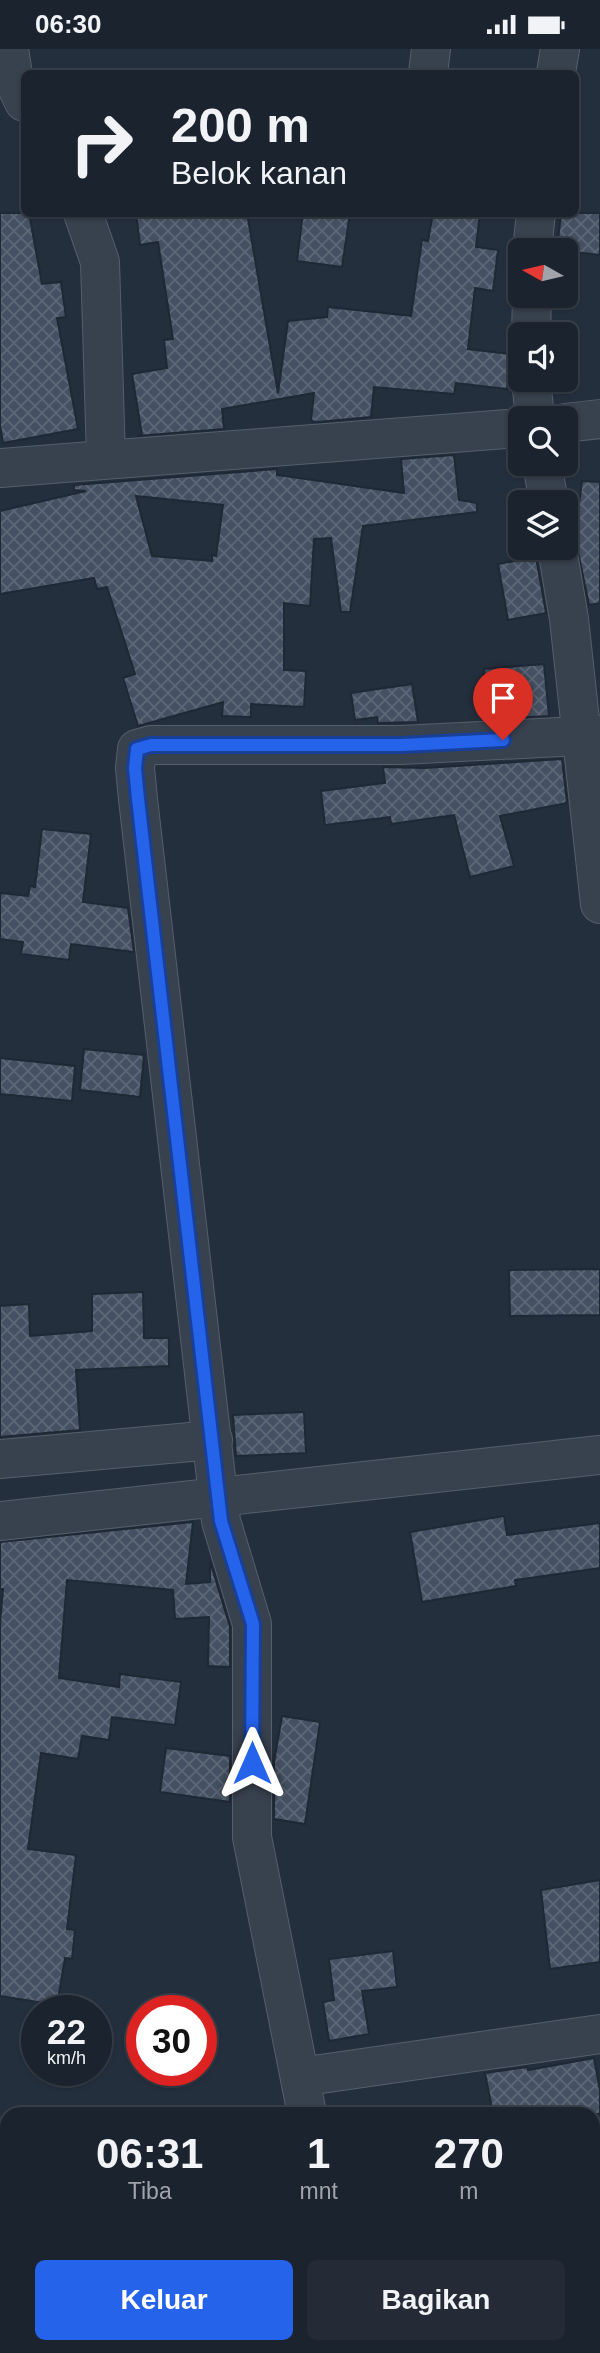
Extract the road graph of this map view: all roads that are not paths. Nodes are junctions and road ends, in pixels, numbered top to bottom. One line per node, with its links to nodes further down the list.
1 (9, 49): 6 (street)
2 (431, 49): 4 (street)
3 (560, 49): 5 (street)
4 (428, 70)
5 (556, 70)
6 (21, 95)
7 (84, 217): 13 (street)
8 (536, 217): 9 (street)
9 (534, 238)
10 (600, 419): 11 (street)
11 (578, 422)
12 (508, 429): 13 (street)
13 (106, 458): 14 (street)
14 (0, 468)
15 (559, 560): 16 (street)
16 (590, 736): 17 (street); 18 (street)
17 (600, 904)
18 (213, 1440): 20 (street); 21 (street)
19 (600, 1455): 21 (street)
20 (0, 1459)
21 (219, 1498): 22 (street); 24 (street)
22 (0, 1521)
23 (600, 2034): 24 (street)
24 (300, 2077): 25 (street)
25 (306, 2107)

